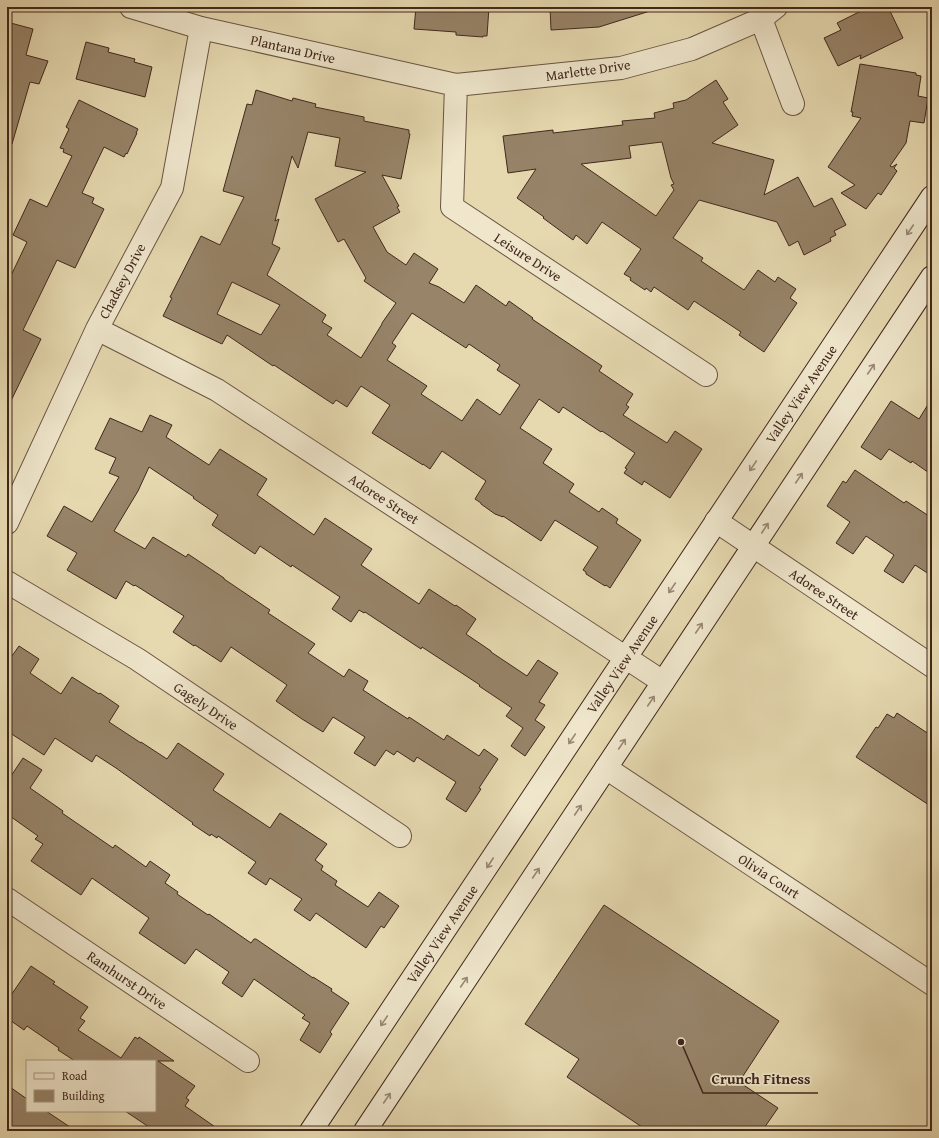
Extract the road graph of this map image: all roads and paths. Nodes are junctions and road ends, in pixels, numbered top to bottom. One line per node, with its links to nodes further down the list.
1 (132, 7): 3 (street, Plantana Drive)
2 (768, 13): 4 (street, Marlette Drive); 5 (street, Marlette Drive)
3 (201, 28): 4 (street, Plantana Drive); 8 (street, Chadsey Drive)
4 (456, 85): 9 (street, Leisure Drive)
5 (793, 104)
6 (932, 197): 10 (street, Valley View Avenue, one-way to 10)
7 (932, 277): 12 (street, one-way to 7)
8 (97, 328): 11 (street, Chadsey Drive); 14 (street, Adoree Street)
9 (706, 375)
10 (716, 522): 12 (street, Adoree Street); 14 (street, Valley View Avenue, one-way to 14)
11 (7, 523)
12 (754, 546): 15 (street, Adoree Street); 16 (street, one-way to 12)
13 (7, 582): 18 (street, Gagely Drive)
14 (626, 658): 16 (street, Adoree Street); 22 (street, Valley View Avenue, one-way to 22)
15 (932, 666)
16 (663, 682): 17 (street, one-way to 16)
17 (606, 768): 20 (street, Olivia Court); 23 (street, one-way to 17)
18 (400, 836)
19 (7, 899): 21 (street, Ramhurst Drive)
20 (932, 984)
21 (248, 1061)
22 (311, 1131)
23 (365, 1131)

